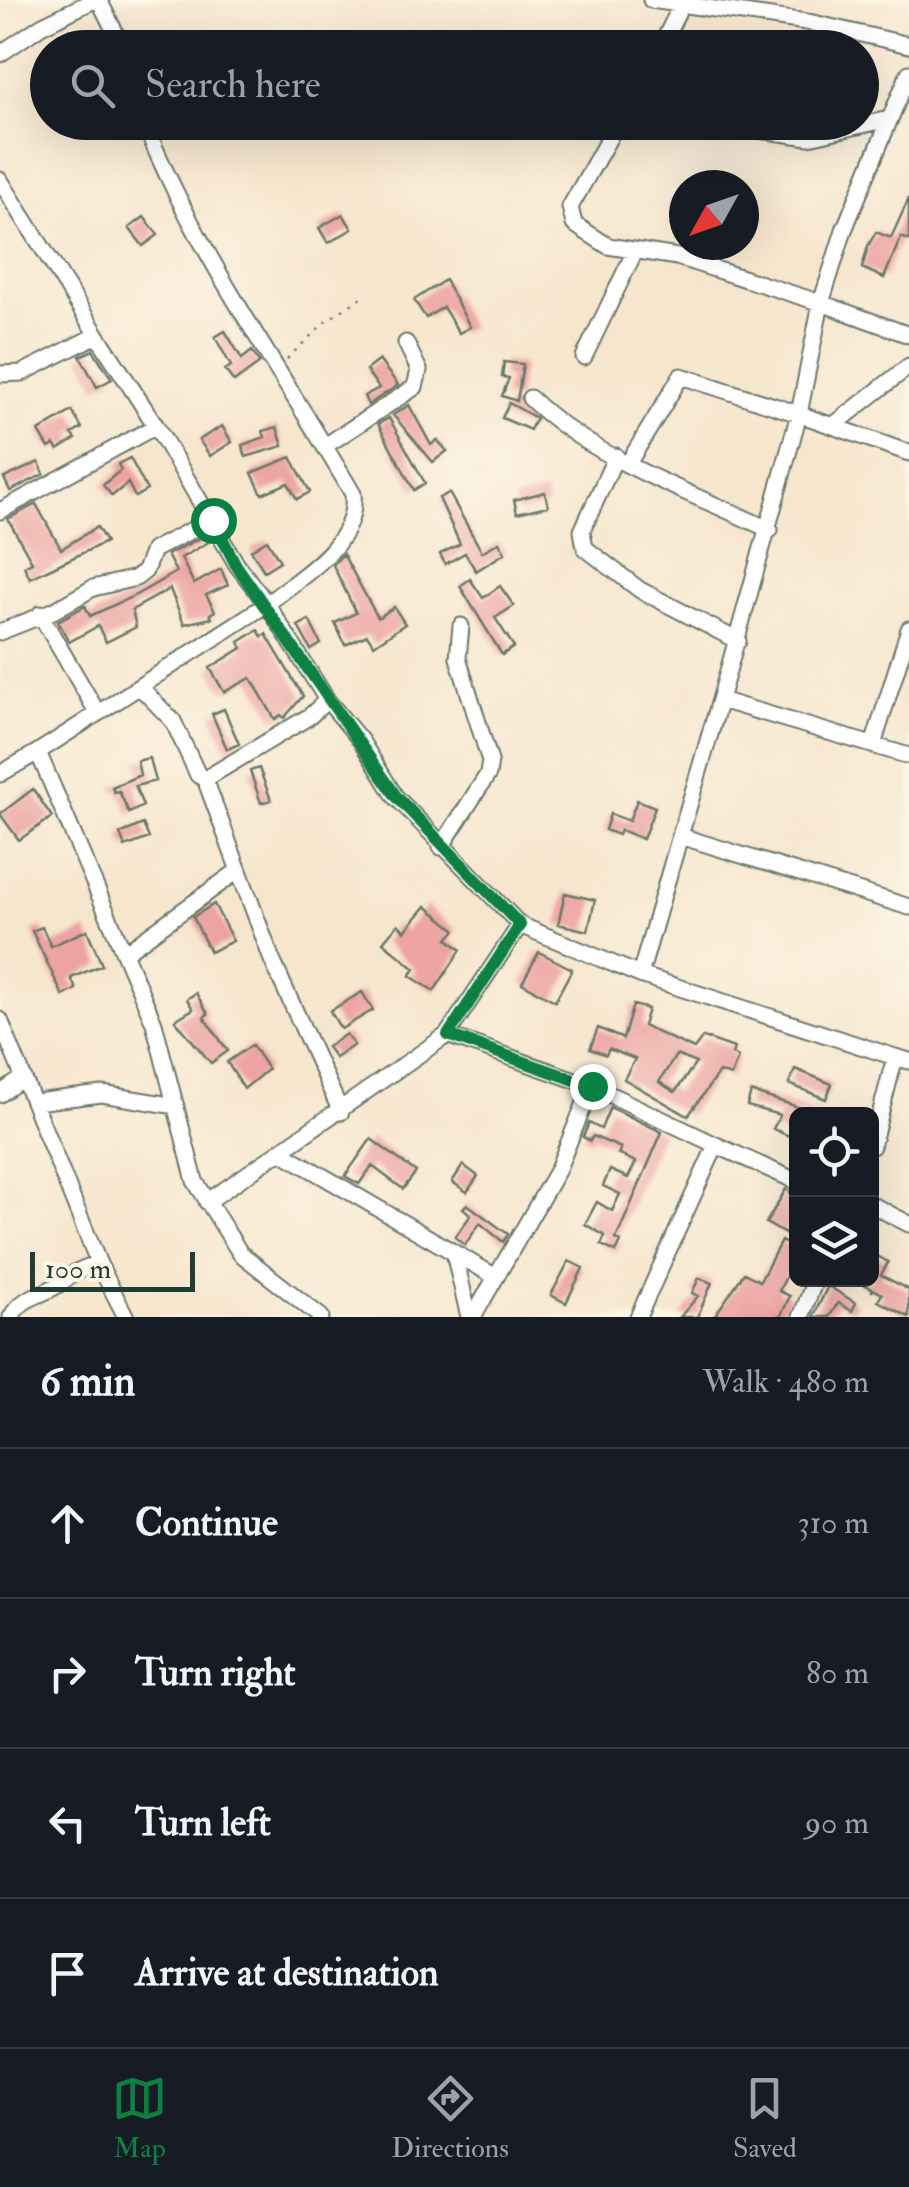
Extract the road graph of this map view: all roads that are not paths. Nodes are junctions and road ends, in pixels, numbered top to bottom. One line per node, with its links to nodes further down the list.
1 (97, 0): 4 (street); 5 (street)
2 (651, 0): 3 (street)
3 (682, 4): 6 (street); 7 (street)
4 (35, 30)
5 (113, 30)
6 (669, 30)
7 (843, 30)
8 (30, 34): 11 (street)
9 (879, 38): 10 (street)
10 (909, 45)
11 (0, 54)
12 (909, 73): 13 (street)
13 (889, 119): 14 (street); 19 (street)
14 (879, 121)
15 (153, 140): 30 (street)
16 (608, 140): 18 (street)
17 (0, 180): 21 (street)
18 (635, 251): 19 (street); 23 (street)
19 (821, 302): 20 (street); 27 (street)
20 (909, 335)
21 (97, 336): 25 (street); 29 (street)
22 (406, 343): 30 (street)
23 (584, 357)
24 (909, 366): 28 (street)
25 (0, 374)
26 (530, 398): 32 (street)
27 (799, 414): 28 (street); 32 (street); 35 (street)
28 (834, 425): 31 (street)
29 (156, 426): 33 (street); 34 (street)
30 (325, 446): 36 (street)
31 (909, 453)
32 (622, 459): 35 (street); 41 (street)
33 (0, 511)
34 (213, 520): 36 (street); 37 (street)
35 (770, 530): 41 (street)
36 (267, 604): 42 (street); 43 (street)
37 (40, 614): 40 (street); 45 (street)
38 (461, 626): 52 (street)
39 (909, 629): 46 (street)
40 (0, 632)
41 (738, 641): 44 (street)
42 (140, 687): 45 (street); 50 (street)
43 (327, 700): 50 (street); 52 (street)
44 (720, 700): 46 (street); 51 (street)
45 (97, 712): 47 (street)
46 (873, 745): 48 (street)
47 (38, 752): 49 (street); 56 (street)
48 (909, 756)
49 (0, 774)
50 (205, 778): 53 (street)
51 (680, 836): 54 (street); 57 (street)
52 (442, 847): 55 (street)
53 (239, 870): 56 (street); 66 (street)
54 (909, 907)
55 (520, 925): 57 (street); 59 (street)
56 (127, 951): 65 (street)
57 (640, 975): 60 (street)
58 (0, 1020): 61 (street)
59 (448, 1035): 62 (street); 66 (street)
60 (902, 1059): 67 (street)
61 (23, 1078): 63 (street); 64 (street)
62 (592, 1086): 68 (street); 76 (street)
63 (0, 1094)
64 (35, 1102): 65 (street); 75 (street)
65 (176, 1106): 71 (street)
66 (341, 1112): 69 (street)
67 (879, 1126)
68 (716, 1145): 70 (street); 82 (street)
69 (283, 1153): 71 (street); 74 (street)
70 (789, 1178)
71 (206, 1202): 80 (street)
72 (879, 1208): 73 (street)
73 (909, 1224)
74 (454, 1253): 76 (street); 81 (street)
75 (99, 1264): 78 (street); 79 (street)
76 (496, 1277): 81 (street)
77 (812, 1287): 83 (street)
78 (12, 1317)
79 (126, 1317)
80 (320, 1317)
81 (470, 1317)
82 (638, 1317)
83 (801, 1317)

